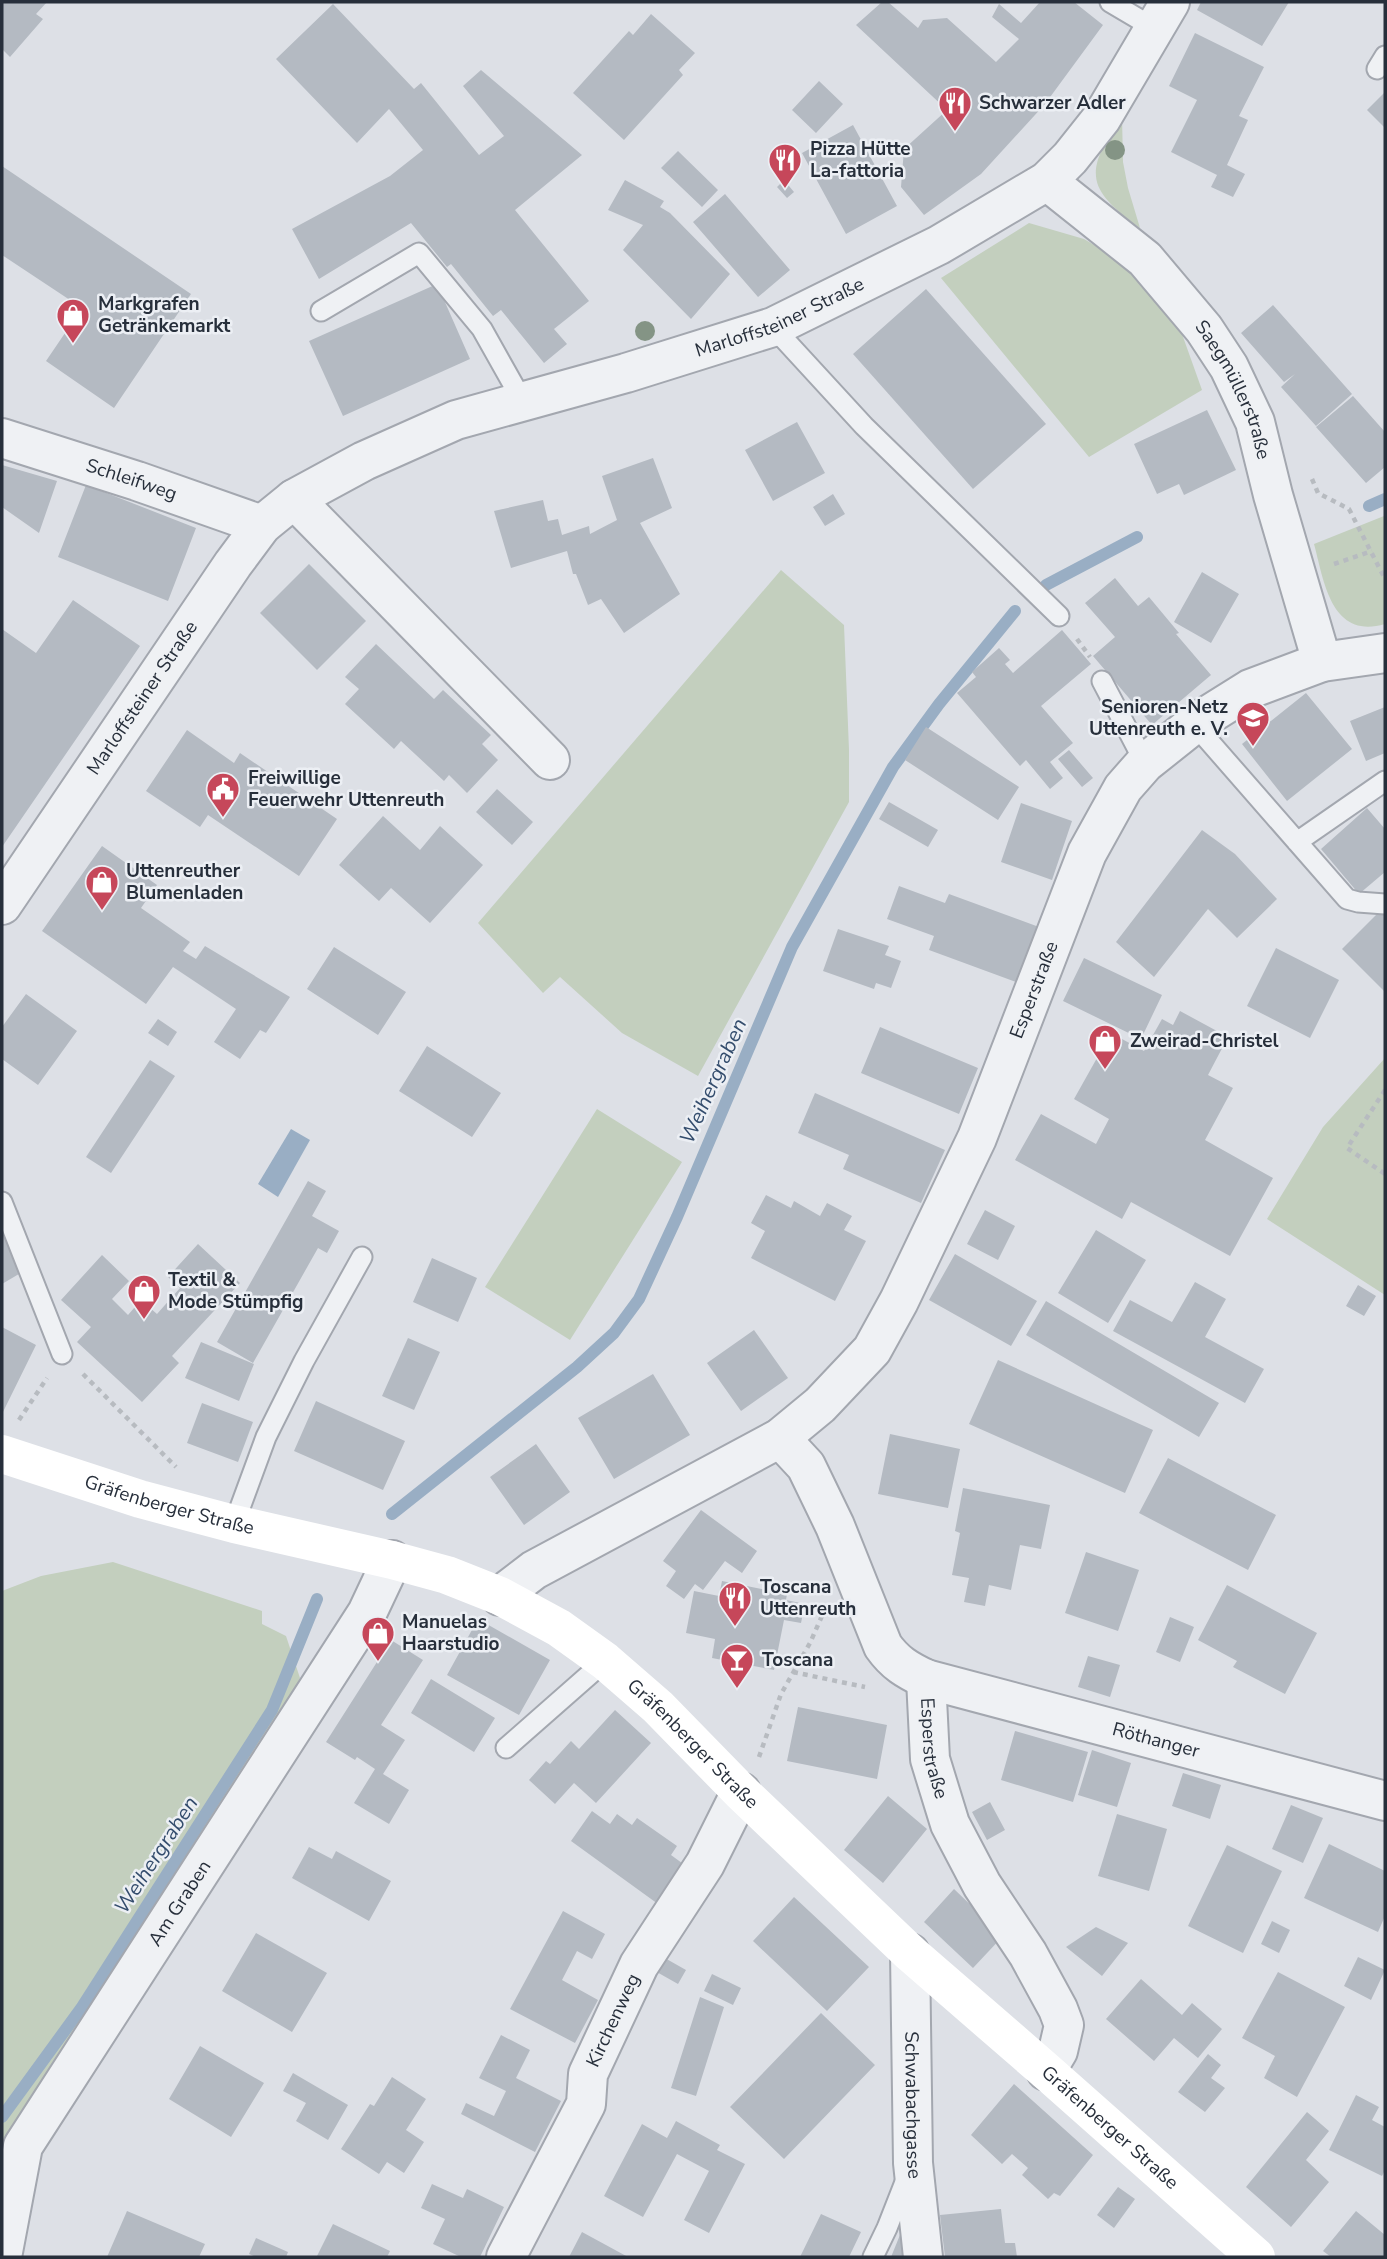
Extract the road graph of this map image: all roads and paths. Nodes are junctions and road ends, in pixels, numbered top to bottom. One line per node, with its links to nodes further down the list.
1 (1110, 2): 2 (lane)
2 (1162, 15): 3 (street, Marloffsteiner Straße)
3 (1047, 181): 5 (street, Marloffsteiner Straße); 14 (street, Saegmüllerstraße)
4 (321, 311): 6 (lane)
5 (773, 327): 6 (street, Marloffsteiner Straße); 12 (lane)
6 (523, 402): 8 (street, Marloffsteiner Straße)
7 (2, 438): 10 (street, Schleifweg)
8 (295, 499): 10 (street, Marloffsteiner Straße); 17 (street)
9 (1349, 509): 11 (path)
10 (262, 525): 22 (street, Marloffsteiner Straße)
11 (1385, 579)
12 (1059, 616): 15 (path)
13 (1385, 653): 14 (street, Esperstraße)
14 (1322, 662): 16 (street, Esperstraße)
15 (1102, 681): 18 (lane)
16 (1194, 724): 18 (street, Esperstraße); 20 (lane)
17 (550, 760)
18 (1145, 763): 29 (street, Esperstraße)
19 (1385, 781): 20 (lane)
20 (1297, 842): 21 (lane)
21 (1385, 904)
22 (2, 905)
23 (1385, 1090): 24 (path)
24 (1385, 1174)
25 (2, 1202): 27 (lane)
26 (362, 1257): 31 (lane)
27 (62, 1354): 28 (path); 30 (path)
28 (9, 1438): 31 (main road, Gräfenberger Straße)
29 (780, 1438): 33 (street, Esperstraße); 37 (street, Esperstraße)
30 (177, 1468)
31 (234, 1524): 32 (main road, Gräfenberger Straße)
32 (392, 1560): 33 (main road, Gräfenberger Straße); 45 (street, Am Graben)
33 (500, 1596): 35 (main road, Gräfenberger Straße)
34 (826, 1605): 36 (path)
35 (605, 1661): 39 (lane); 40 (main road, Gräfenberger Straße)
36 (793, 1672): 38 (path); 40 (path)
37 (926, 1679): 41 (street, Röthanger); 43 (street, Esperstraße)
38 (869, 1688)
39 (506, 1748)
40 (749, 1778): 42 (main road, Gräfenberger Straße); 46 (street, Kirchenweg)
41 (1385, 1801)
42 (910, 1953): 43 (main road, Gräfenberger Straße); 44 (street, Schwabachgasse)
43 (1046, 2071): 49 (main road, Gräfenberger Straße)
44 (913, 2163): 47 (lane); 48 (street, Schwabachgasse)
45 (2, 2257)
46 (506, 2257)
47 (873, 2257)
48 (923, 2257)
49 (1256, 2257)

